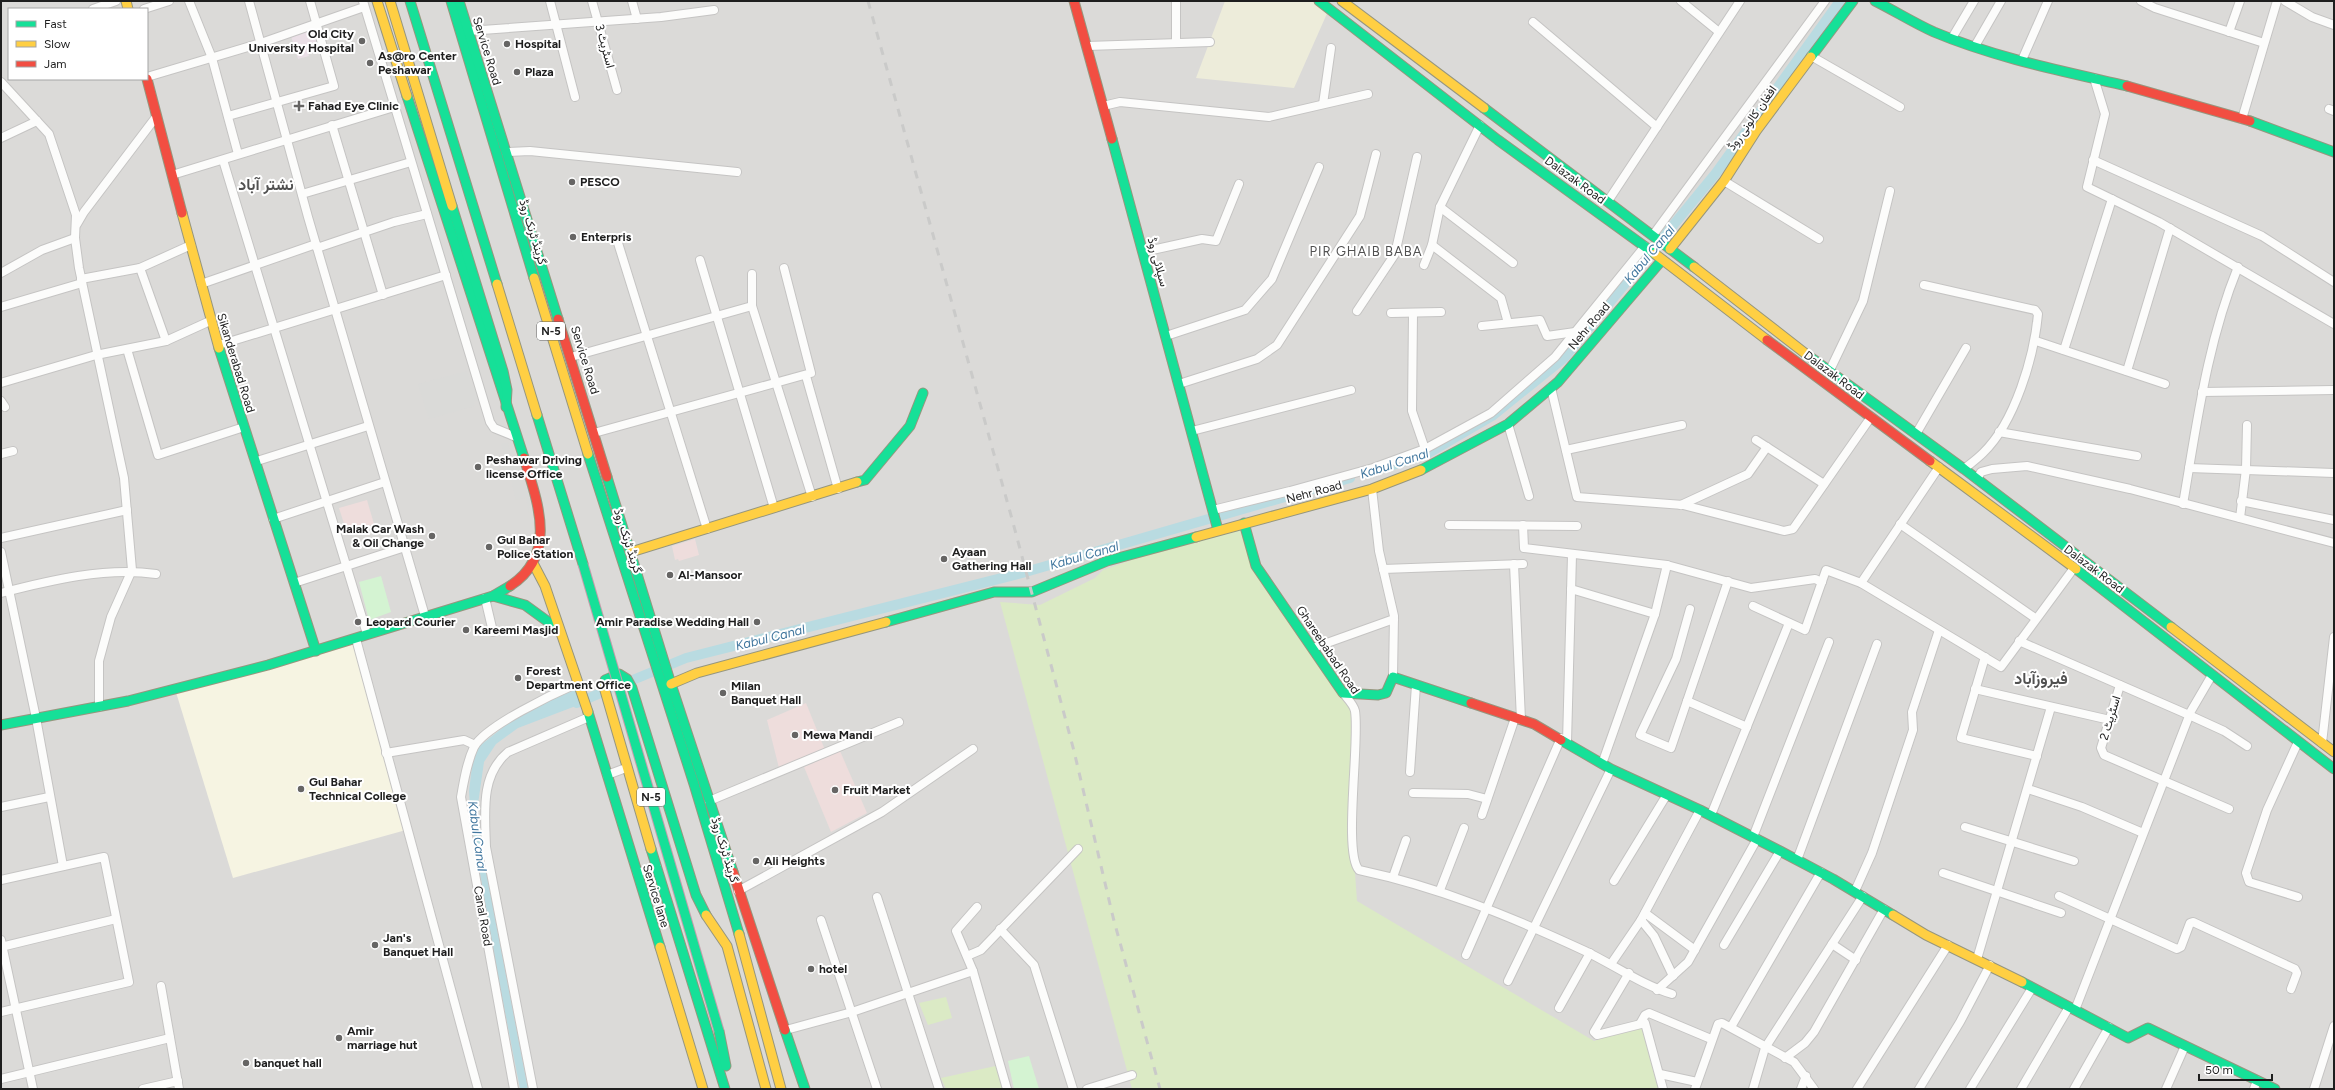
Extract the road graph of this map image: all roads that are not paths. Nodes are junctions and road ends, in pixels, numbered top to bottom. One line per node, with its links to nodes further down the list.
1 (116, 1): 32 (street)
2 (169, 1): 33 (street)
3 (190, 1): 54 (street)
4 (249, 1): 47 (street)
5 (310, 1): 39 (street)
6 (377, 1): 163 (main road)
7 (390, 1): 163 (main road)
8 (410, 1): 393 (main road, N-5, bridge)
9 (451, 1): 255 (main road, گرینڈ ٹرنک روڈ / N-5)
10 (460, 1): 42 (main road, Service Road)
11 (550, 1): 40 (street)
12 (592, 1): 37 (street, اسٹریٹ 3)
13 (632, 1): 36 (street)
14 (1074, 1): 50 (main road, سپلائی روڈ)
15 (1176, 1): 48 (street)
16 (1319, 1): 34 (main road, Dalazak Road)
17 (1335, 1): 34 (main road)
18 (1342, 1): 94 (main road, Dalazak Road)
19 (1680, 1): 43 (street)
20 (1740, 1): 43 (street)
21 (1825, 1): 100 (street)
22 (1853, 1): 53 (main road, افغان کالونی روڈ)
23 (1875, 1): 45 (main road)
24 (1974, 1): 45 (street)
25 (2001, 1): 51 (street)
26 (2048, 1): 55 (street)
27 (2141, 1): 44 (street)
28 (2240, 1): 44 (street)
29 (2278, 1): 49 (street)
30 (2285, 1): 41 (street)
31 (364, 4): 39 (street); 66 (street)
32 (96, 8)
33 (147, 8)
34 (1329, 9): 73 (main road, Dalazak Road)
35 (714, 10): 36 (street)
36 (637, 19): 37 (street)
37 (598, 22): 40 (street); 60 (street, اسٹریٹ 3)
38 (1533, 22): 74 (street)
39 (317, 24): 47 (street); 63 (street)
40 (556, 25): 42 (street); 62 (street)
41 (2334, 25)
42 (468, 31): 77 (main road, Service Road)
43 (1720, 32): 74 (street)
44 (2229, 32): 49 (street)
45 (1952, 38): 51 (main road)
46 (1210, 42): 48 (street)
47 (261, 43): 54 (street); 63 (street)
48 (1176, 43): 50 (street)
49 (2264, 43): 70 (street)
50 (1087, 46): 65 (main road, سپلائی روڈ)
51 (1975, 46): 55 (main road)
52 (1331, 48): 64 (street)
53 (1812, 56): 67 (street); 89 (main road, افغان کالونی روڈ)
54 (212, 58): 56 (street); 68 (street)
55 (2022, 60): 57 (main road)
56 (148, 78)
57 (2094, 78): 70 (main road); 83 (street)
58 (147, 80): 69 (main road, Sikanderabad Road)
59 (1, 82): 71 (street)
60 (617, 90)
61 (1368, 94): 64 (street)
62 (575, 97)
63 (277, 103): 68 (street); 76 (street)
64 (1323, 104): 65 (street)
65 (1103, 106): 109 (main road, سپلائی روڈ)
66 (394, 107): 72 (street); 84 (street)
67 (1900, 107)
68 (228, 116): 79 (street)
69 (156, 117): 87 (main road, Sikanderabad Road); 97 (street)
70 (2242, 120): 78 (main road)
71 (37, 121): 75 (street); 97 (street)
72 (332, 125): 76 (street); 88 (street)
73 (1480, 125): 95 (street); 107 (main road, Dalazak Road)
74 (1656, 127): 94 (street)
75 (1, 138)
76 (288, 139): 79 (street); 92 (street)
77 (506, 152): 86 (street); 149 (main road, Service Road)
78 (2334, 152)
79 (238, 154): 82 (street)
80 (1376, 154): 155 (street)
81 (1417, 157): 129 (street)
82 (223, 160): 87 (street); 113 (street)
83 (2093, 160): 93 (street); 122 (street)
84 (411, 162): 88 (street); 96 (street)
85 (1319, 167): 141 (street)
86 (737, 172)
87 (172, 175): 105 (main road, Sikanderabad Road)
88 (349, 180): 92 (street); 99 (street)
89 (1724, 181): 102 (street); 108 (main road, افغان کالونی روڈ)
90 (1239, 184): 109 (street)
91 (1890, 191): 151 (street)
92 (302, 194): 106 (street)
93 (2112, 199): 98 (street); 147 (street)
94 (1608, 200): 100 (main road, Dalazak Road)
95 (1440, 207): 104 (street); 112 (street)
96 (427, 214): 99 (street); 120 (street)
97 (76, 227): 101 (street)
98 (2170, 228): 115 (street); 150 (street)
99 (365, 233): 106 (street); 125 (street)
100 (1654, 236): 108 (main road, Dalazak Road)
101 (75, 238): 118 (street); 121 (street)
102 (1819, 239)
103 (618, 243): 140 (street)
104 (1432, 245): 114 (street); 135 (street)
105 (191, 246): 116 (street); 123 (main road, Sikanderabad Road)
106 (317, 246): 113 (street); 128 (street)
107 (1646, 247): 110 (main road, Dalazak Road); 139 (street)
108 (1668, 247): 151 (main road, Dalazak Road)
109 (1143, 252): 141 (main road, سپلائی روڈ)
110 (1660, 259): 157 (main road, Nehr Road); 165 (main road, Dalazak Road)
111 (700, 260): 133 (street)
112 (1514, 263)
113 (255, 265): 123 (street); 138 (street)
114 (1424, 265)
115 (2238, 267): 136 (street); 160 (street)
116 (140, 268): 121 (street); 142 (street)
117 (784, 268): 152 (street)
118 (1, 273)
119 (752, 274): 126 (street)
120 (446, 275): 125 (street); 175 (street)
121 (82, 281): 127 (street); 148 (street)
122 (2334, 282)
123 (201, 284): 134 (main road, Sikanderabad Road)
124 (1924, 285): 143 (street)
125 (383, 295): 128 (street)
126 (752, 306): 133 (street); 154 (street)
127 (1, 307)
128 (335, 310): 138 (street); 169 (street)
129 (1357, 311)
130 (1441, 312): 132 (street)
131 (1391, 313): 132 (street)
132 (1413, 313): 179 (street)
133 (716, 316): 140 (street); 161 (street)
134 (210, 321): 142 (street); 144 (main road, Sikanderabad Road)
135 (1508, 323): 137 (street); 139 (street)
136 (2334, 324)
137 (1482, 326)
138 (273, 328): 144 (street); 177 (street)
139 (1576, 332): 179 (street)
140 (645, 336): 149 (street); 164 (street)
141 (1166, 336): 155 (main road, سپلائی روڈ)
142 (166, 341): 146 (street)
143 (2036, 341): 147 (street); 172 (street)
144 (219, 345): 170 (main road, Sikanderabad Road)
145 (1966, 348): 174 (street)
146 (127, 349): 148 (street); 170 (street)
147 (2064, 350): 150 (street)
148 (96, 355): 153 (street); 202 (street)
149 (571, 357): 173 (main road, Service Road)
150 (2127, 371): 156 (street)
151 (1829, 372): 174 (main road, Dalazak Road)
152 (806, 376): 154 (street); 193 (street)
153 (1, 383)
154 (777, 384): 161 (street); 196 (street)
155 (1179, 384): 171 (main road, سپلائی روڈ)
156 (2165, 384)
157 (1551, 388): 166 (main road, Nehr Road); 180 (street)
158 (1351, 390): 171 (street)
159 (2334, 390): 160 (street)
160 (2202, 392): 186 (street)
161 (740, 393): 164 (street); 201 (street)
162 (923, 393): 193 (main road)
163 (506, 407): 175 (main road)
164 (669, 412): 173 (street); 212 (street)
165 (1871, 417): 185 (main road, Dalazak Road); 192 (street)
166 (1508, 424): 194 (main road, Nehr Road); 195 (street)
167 (1682, 425): 180 (street)
168 (2247, 425): 188 (street)
169 (368, 426): 177 (street); 191 (street)
170 (244, 427): 184 (main road, Sikanderabad Road)
171 (1192, 431): 203 (main road, سپلائی روڈ)
172 (1999, 432): 183 (street); 187 (street)
173 (594, 433): 218 (main road, Service Road)
174 (1916, 434): 187 (main road, Dalazak Road)
175 (516, 436): 223 (main road)
176 (1756, 440): 178 (street)
177 (309, 445): 184 (street); 198 (street)
178 (1766, 447): 192 (street); 200 (street)
179 (1425, 449): 203 (street)
180 (1566, 450): 200 (street)
181 (13, 451): 182 (street)
182 (1, 454)
183 (2137, 456)
184 (257, 461): 205 (main road, Sikanderabad Road)
185 (1939, 467): 208 (street); 225 (main road, Dalazak Road)
186 (2189, 468): 188 (street); 199 (street)
187 (1964, 469): 190 (main road, Dalazak Road)
188 (2246, 469): 189 (street); 197 (street)
189 (2334, 473)
190 (1976, 479): 199 (street); 256 (main road, Dalazak Road)
191 (385, 482): 198 (street); 216 (street)
192 (1824, 484): 200 (street)
193 (838, 489): 196 (main road)
194 (1372, 489): 207 (main road, Nehr Road); 226 (street)
195 (1529, 496)
196 (812, 497): 201 (main road)
197 (2241, 501): 204 (street); 206 (street)
198 (327, 502): 205 (street); 222 (street)
199 (2183, 504): 204 (street)
200 (1681, 505)
201 (774, 508): 212 (main road)
202 (127, 510): 214 (street); 227 (street)
203 (1213, 510): 213 (main road, سپلائی روڈ)
204 (2240, 518): 215 (street)
205 (273, 519): 231 (main road, Sikanderabad Road)
206 (2334, 520)
207 (1244, 523): 213 (main road, Nehr Road); 252 (main road, Ghareebabad Road)
208 (1900, 524): 232 (street); 240 (street)
209 (1449, 525): 210 (street)
210 (1523, 525): 211 (street); 219 (street)
211 (1577, 526)
212 (707, 529): 218 (main road)
213 (1218, 529): 260 (main road, Nehr Road)
214 (1, 538)
215 (2334, 543)
216 (405, 547): 222 (street); 239 (street)
217 (1, 552): 234 (street)
218 (631, 552): 255 (main road, Service Road)
219 (1572, 554): 224 (street); 233 (street)
220 (1514, 564): 221 (street); 226 (street); 272 (street)
221 (1523, 564)
222 (346, 565): 231 (street); 246 (street)
223 (534, 565): 235 (main road); 243 (main road, Service lane)
224 (1667, 565): 229 (street); 238 (street)
225 (2074, 568): 240 (street); 258 (main road, Dalazak Road)
226 (1383, 569): 241 (street)
227 (132, 570): 228 (street); 234 (street); 267 (street)
228 (156, 574)
229 (1728, 581): 230 (street); 266 (street)
230 (1822, 582): 232 (street); 242 (street)
231 (294, 583): 253 (main road, Sikanderabad Road)
232 (1861, 583): 244 (street)
233 (1571, 590): 238 (street); 277 (street)
234 (5, 592): 271 (street)
235 (489, 597): 239 (main road); 243 (main road); 245 (street)
236 (1753, 606): 242 (street)
237 (1690, 609): 266 (street)
238 (1655, 614): 286 (street)
239 (425, 616): 246 (main road)
240 (2035, 618): 249 (street)
241 (1394, 619): 252 (street); 259 (street)
242 (1789, 623): 276 (street)
243 (558, 629): 263 (main road, Service lane)
244 (1940, 630): 254 (street); 325 (street)
245 (494, 632)
246 (368, 634): 248 (main road)
247 (2334, 637): 257 (street)
248 (356, 639): 253 (main road); 284 (street)
249 (2019, 641): 254 (street); 262 (street)
250 (1829, 642): 307 (street)
251 (1877, 644): 312 (street)
252 (1312, 648): 265 (main road, Ghareebabad Road)
253 (316, 651): 267 (main road)
254 (1985, 657): 264 (street)
255 (658, 660): 260 (main road, گرینڈ ٹرنک روڈ / N-5)
256 (2218, 664): 258 (main road); 279 (main road, Dalazak Road)
257 (2332, 674): 279 (street)
258 (2212, 675): 270 (street); 278 (main road, Dalazak Road)
259 (1393, 677): 261 (main road); 265 (main road)
260 (668, 682): 298 (main road); 362 (main road, گرینڈ ٹرنک روڈ / N-5)
261 (1416, 685): 272 (main road); 290 (street)
262 (2120, 685): 270 (street); 273 (street, اسٹریٹ 2)
263 (579, 686): 269 (main road, Service lane); 280 (street, Canal Road)
264 (1975, 689): 268 (street); 285 (street)
265 (1343, 693): 319 (street, Ghareebabad Road)
266 (1687, 701): 276 (street)
267 (99, 707): 271 (main road)
268 (2052, 707): 273 (street); 285 (street)
269 (588, 713): 291 (main road, Service lane); 390 (street)
270 (2189, 715): 281 (street); 292 (street)
271 (36, 718): 275 (main road); 296 (street)
272 (1518, 719): 277 (main road); 297 (street)
273 (2110, 720): 292 (street, اسٹریٹ 2)
274 (899, 722): 298 (street)
275 (1, 725)
276 (1747, 727): 303 (street)
277 (1564, 740): 286 (main road); 330 (street)
278 (2298, 742): 289 (main road, Dalazak Road); 328 (street)
279 (2322, 743): 283 (main road, Dalazak Road)
280 (475, 745): 284 (street); 389 (street, Canal Road)
281 (2247, 746)
282 (973, 749): 323 (street)
283 (2334, 752)
284 (386, 753): 388 (street)
285 (2037, 756): 293 (street)
286 (1602, 764): 288 (main road)
287 (626, 768): 291 (street); 315 (main road); 394 (main road)
288 (1611, 769): 295 (main road); 337 (street)
289 (2334, 769)
290 (1410, 772)
291 (607, 775): 317 (main road, Service lane)
292 (2164, 780): 300 (street); 306 (street)
293 (2028, 788): 306 (street); 309 (street)
294 (1413, 793): 297 (street)
295 (1666, 796): 301 (main road); 321 (street)
296 (49, 797): 299 (street); 314 (street)
297 (1487, 799): 302 (street)
298 (709, 801): 323 (main road)
299 (1, 807)
300 (2229, 809)
301 (1700, 810): 303 (main road); 333 (street)
302 (1482, 815)
303 (1711, 815): 307 (main road)
304 (1965, 827): 309 (street)
305 (1464, 828): 322 (street)
306 (2143, 833): 335 (street)
307 (1755, 838): 311 (main road); 343 (street)
308 (1406, 840): 319 (street)
309 (2013, 841): 313 (street); 324 (street)
310 (1078, 849): 338 (street)
311 (1780, 851): 312 (main road); 341 (street)
312 (1797, 860): 316 (main road)
313 (2074, 861)
314 (63, 866): 320 (street); 334 (street)
315 (657, 867): 317 (street); 392 (main road)
316 (1821, 872): 325 (main road); 369 (street)
317 (637, 873): 391 (main road, Service lane)
318 (1943, 874): 324 (street)
319 (1393, 877): 322 (street)
320 (1, 880)
321 (1614, 881)
322 (1440, 890): 330 (street)
323 (738, 891): 361 (main road)
324 (1998, 892): 332 (street); 347 (street)
325 (1859, 894): 331 (main road); 339 (street)
326 (2059, 896): 335 (street)
327 (877, 897): 359 (street)
328 (2298, 897)
329 (977, 907): 346 (street)
330 (1488, 908): 337 (street); 345 (street)
331 (1884, 909): 342 (main road); 348 (street)
332 (2061, 913)
333 (1643, 917): 343 (street); 349 (street); 353 (street)
334 (116, 918): 340 (street); 363 (street)
335 (2110, 918): 357 (street); 365 (street)
336 (821, 920): 367 (street)
337 (1535, 928): 344 (street); 354 (street)
338 (1000, 929): 346 (street); 400 (street)
339 (1832, 944): 348 (street); 376 (street)
340 (2, 945): 363 (street)
341 (1724, 945)
342 (1948, 945): 347 (main road); 406 (street)
343 (1695, 950): 353 (street)
344 (1590, 953): 349 (street); 364 (street)
345 (1466, 955)
346 (967, 956): 351 (street)
347 (1977, 959): 350 (main road)
348 (1856, 960): 377 (street)
349 (1611, 964): 352 (street)
350 (1990, 965): 356 (main road); 407 (street)
351 (972, 971): 359 (street); 399 (street)
352 (1629, 973): 358 (street); 368 (street)
353 (1673, 976): 358 (street)
354 (1508, 981)
355 (162, 986): 373 (street)
356 (2032, 988): 365 (main road); 408 (street)
357 (2291, 989)
358 (1658, 990): 360 (street)
359 (909, 992): 367 (street); 398 (street)
360 (1672, 994)
361 (776, 999): 362 (main road); 372 (main road)
362 (758, 1003): 395 (main road, گرینڈ ٹرنک روڈ / N-5)
363 (16, 1008): 366 (street); 378 (street)
364 (1559, 1008)
365 (2072, 1009): 371 (main road); 409 (street)
366 (1, 1012)
367 (852, 1012): 372 (street); 397 (street)
368 (1642, 1022): 374 (street); 379 (street)
369 (1731, 1026): 374 (street); 376 (street)
370 (2334, 1026): 413 (street)
371 (2109, 1027): 375 (main road); 410 (street)
372 (786, 1030): 396 (main road)
373 (170, 1038): 378 (street); 383 (street)
374 (1711, 1039): 384 (street)
375 (2185, 1046): 385 (main road); 411 (street)
376 (1765, 1048): 377 (street); 403 (street)
377 (1785, 1058): 381 (street)
378 (29, 1072): 382 (street); 386 (street)
379 (1660, 1074): 384 (street); 402 (street)
380 (1132, 1075): 401 (street)
381 (1806, 1076): 404 (street); 405 (street)
382 (1, 1079)
383 (178, 1085): 387 (street)
384 (1696, 1085)
385 (2256, 1085): 412 (main road)
386 (33, 1089)
387 (143, 1089)
388 (478, 1089)
389 (514, 1089)
390 (533, 1089)
391 (703, 1089)
392 (725, 1089)
393 (731, 1089)
394 (766, 1089)
395 (781, 1089)
396 (805, 1089)
397 (877, 1089)
398 (939, 1089)
399 (1007, 1089)
400 (1073, 1089)
401 (1087, 1089)
402 (1663, 1089)
403 (1753, 1089)
404 (1801, 1089)
405 (1814, 1089)
406 (1857, 1089)
407 (1919, 1089)
408 (1970, 1089)
409 (2021, 1089)
410 (2074, 1089)
411 (2166, 1089)
412 (2275, 1089)
413 (2314, 1089)

